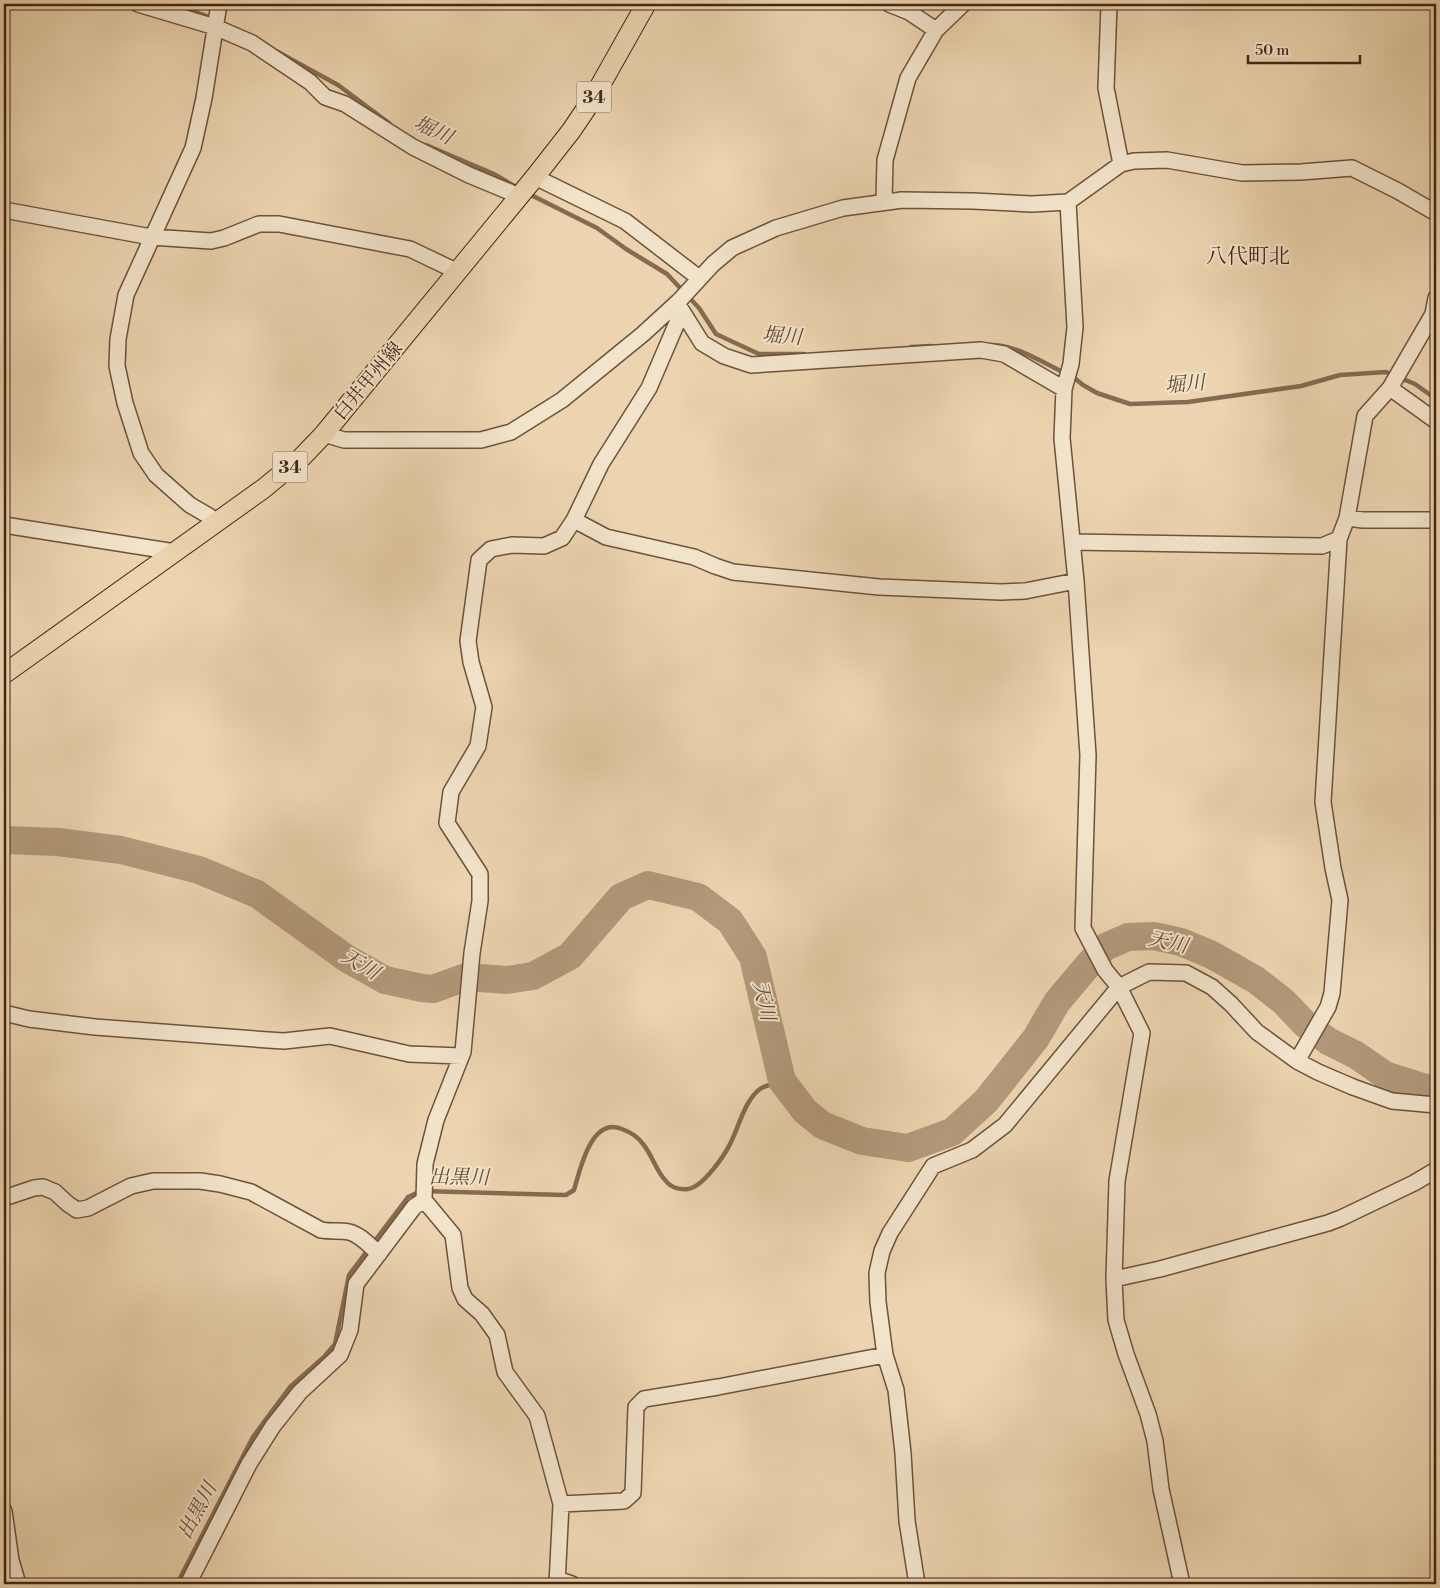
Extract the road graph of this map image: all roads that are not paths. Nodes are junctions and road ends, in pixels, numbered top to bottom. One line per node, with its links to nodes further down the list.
1 (138, 4): 6 (street)
2 (646, 4): 9 (main road, 白井甲州線 / 34)
3 (890, 4): 7 (street)
4 (963, 4): 7 (street)
5 (1109, 4): 8 (street)
6 (217, 17): 9 (street); 14 (street)
7 (936, 30): 10 (street)
8 (1121, 164): 11 (street); 13 (street)
9 (525, 189): 15 (main road, 白井甲州線 / 34); 16 (street)
10 (884, 201): 11 (street); 16 (street)
11 (1068, 202): 19 (street)
12 (4, 210): 14 (street)
13 (1436, 213)
14 (151, 237): 15 (street); 26 (street)
15 (458, 272): 22 (main road, 白井甲州線 / 34)
16 (696, 281): 18 (street)
17 (1436, 298): 20 (street)
18 (679, 306): 19 (street); 22 (street); 24 (street)
19 (1064, 385): 29 (street)
20 (1391, 386): 21 (street); 23 (street)
21 (1436, 421)
22 (324, 434): 26 (main road, 白井甲州線 / 34)
23 (1347, 518): 25 (street); 28 (street)
24 (574, 520): 31 (street); 36 (street)
25 (1436, 520)
26 (216, 524): 30 (main road, 白井甲州線 / 34)
27 (4, 525): 30 (street)
28 (1339, 539): 29 (street); 35 (street)
29 (1072, 542): 31 (street)
30 (175, 552): 32 (main road, 白井甲州線 / 34)
31 (1076, 581): 33 (street)
32 (4, 674)
33 (1119, 987): 35 (street); 42 (street); 43 (street)
34 (4, 1013): 36 (street)
35 (1301, 1055): 37 (street)
36 (461, 1056): 40 (street)
37 (1436, 1105)
38 (1436, 1170): 42 (street)
39 (4, 1198): 41 (street)
40 (424, 1200): 41 (street); 44 (street)
41 (379, 1254): 48 (street)
42 (1114, 1279): 51 (street)
43 (885, 1355): 44 (street); 50 (street)
44 (561, 1504): 46 (street)
45 (4, 1511): 47 (street)
46 (557, 1582): 49 (street)
47 (18, 1584)
48 (188, 1584)
49 (572, 1584)
50 (917, 1584)
51 (1182, 1584)

